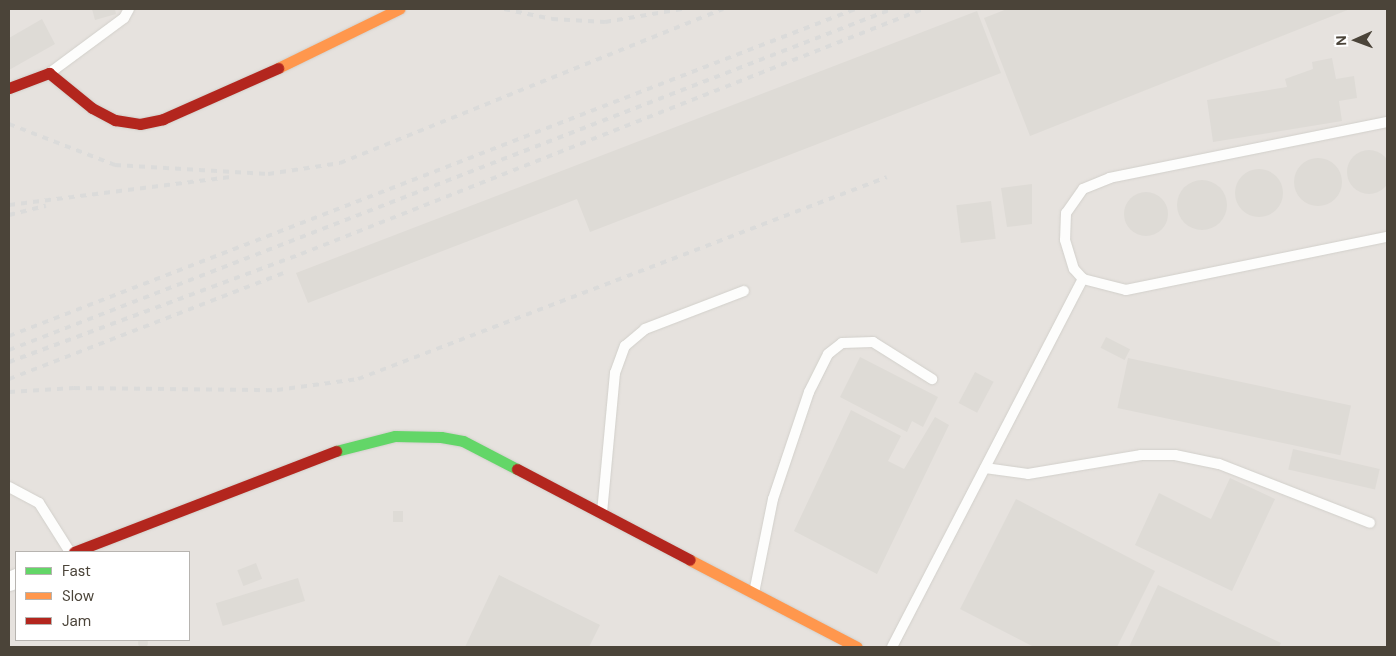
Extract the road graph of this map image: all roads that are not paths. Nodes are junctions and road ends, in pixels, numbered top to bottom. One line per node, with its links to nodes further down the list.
1 (129, 9): 3 (lane)
2 (399, 9): 3 (street)
3 (49, 73): 4 (street)
4 (9, 88)
5 (1387, 122): 7 (lane)
6 (1387, 237): 7 (lane)
7 (1082, 279): 10 (lane)
8 (744, 291): 12 (lane)
9 (932, 378): 16 (lane)
10 (985, 468): 13 (lane); 18 (lane)
11 (9, 487): 14 (lane)
12 (602, 514): 15 (street); 16 (street)
13 (1370, 523)
14 (69, 551)
15 (77, 551)
16 (754, 594): 17 (street)
17 (857, 647)
18 (892, 647)

